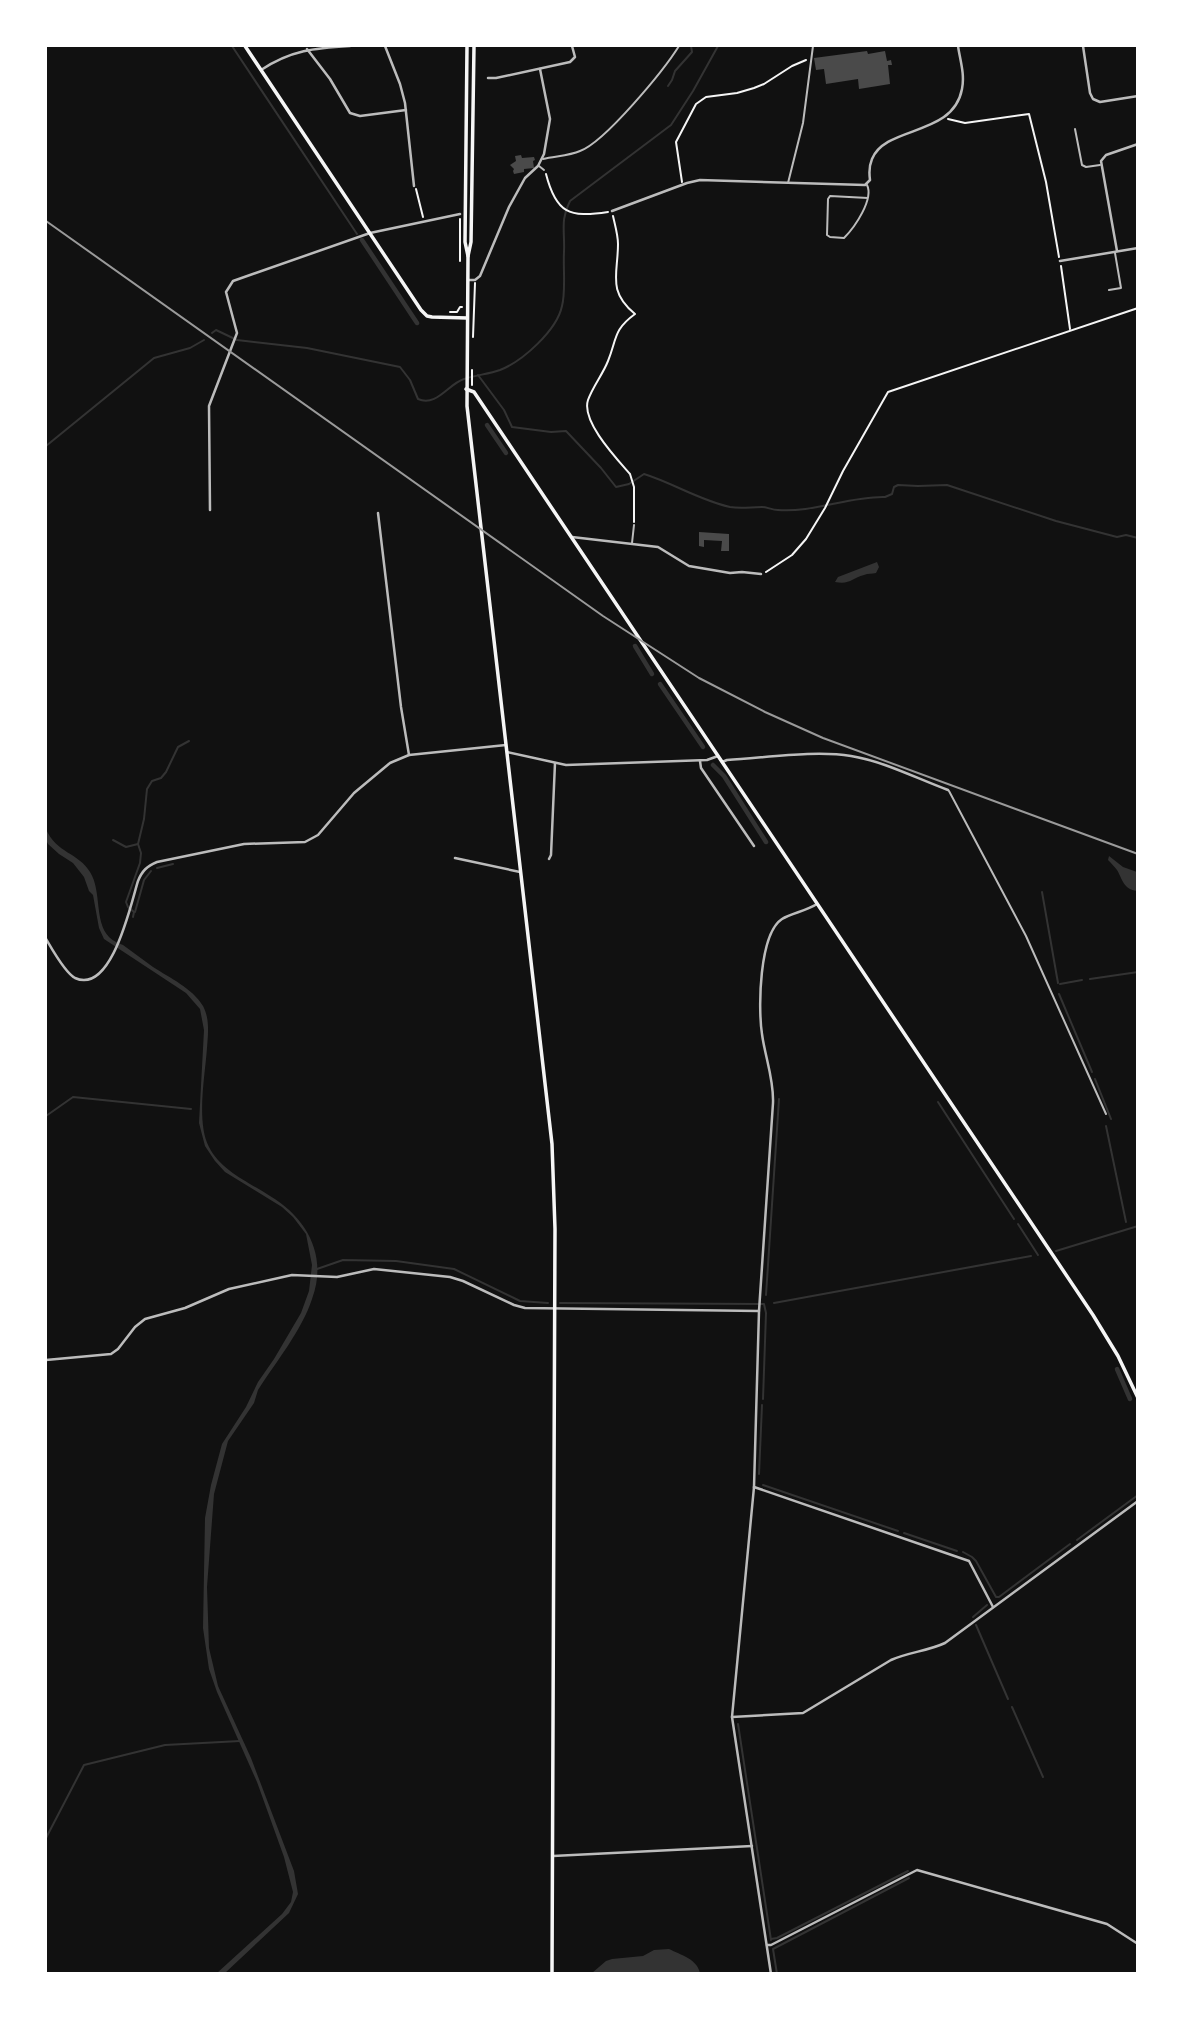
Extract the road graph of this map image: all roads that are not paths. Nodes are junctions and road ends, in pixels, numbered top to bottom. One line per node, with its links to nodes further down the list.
1 (245, 46): 13 (main road)
2 (350, 46): 11 (street)
3 (385, 46): 16 (street)
4 (467, 46): 32 (main road)
5 (474, 46): 32 (main road)
6 (572, 46): 12 (street)
7 (679, 46): 19 (lane)
8 (813, 46): 23 (lane)
9 (958, 46): 24 (street)
10 (1083, 46): 15 (street)
11 (307, 49): 13 (street); 16 (street)
12 (540, 69): 14 (street); 19 (street)
13 (261, 70): 29 (main road)
14 (488, 78)
15 (1138, 96)
16 (407, 110): 25 (street)
17 (1075, 129): 20 (lane)
18 (1138, 145): 20 (street)
19 (542, 159): 21 (street)
20 (1101, 165): 31 (street)
21 (538, 166): 22 (lane); 34 (street)
22 (544, 170)
23 (788, 184): 24 (street); 27 (street)
24 (867, 184): 26 (lane)
25 (414, 186)
26 (868, 198): 26 (lane)
27 (612, 211)
28 (460, 214): 29 (street)
29 (370, 233): 36 (main road); 38 (street)
30 (1138, 248): 31 (street)
31 (1116, 251): 33 (street); 35 (lane)
32 (468, 256): 34 (main road)
33 (1060, 261)
34 (468, 280): 36 (main road)
35 (1109, 290)
36 (467, 318): 37 (main road)
37 (466, 386): 41 (main road); 44 (main road)
38 (210, 510)
39 (378, 513): 46 (street)
40 (634, 525): 42 (lane)
41 (571, 537): 42 (street); 47 (main road)
42 (632, 543): 43 (street)
43 (761, 574)
44 (506, 745): 45 (main road); 46 (street)
45 (507, 752): 50 (street); 55 (main road)
46 (409, 755): 57 (street)
47 (718, 756): 48 (street); 49 (main road)
48 (700, 761): 50 (street); 52 (street)
49 (722, 762): 51 (street); 56 (main road)
50 (555, 764): 54 (street)
51 (948, 790): 58 (lane)
52 (754, 846)
53 (455, 858): 55 (street)
54 (549, 859)
55 (521, 872): 60 (main road)
56 (817, 904): 59 (street); 62 (main road)
57 (46, 939)
58 (1106, 1114)
59 (759, 1308): 60 (street); 63 (street)
60 (554, 1309): 61 (street); 68 (main road)
61 (46, 1360)
62 (1138, 1398)
63 (754, 1487): 65 (street); 66 (street)
64 (1138, 1502): 65 (street)
65 (993, 1607): 66 (street)
66 (732, 1717): 67 (street)
67 (752, 1846): 68 (street); 70 (street)
68 (553, 1856): 71 (main road)
69 (1138, 1944): 70 (street)
70 (767, 1945): 72 (street)
71 (552, 1973)
72 (771, 1973)

